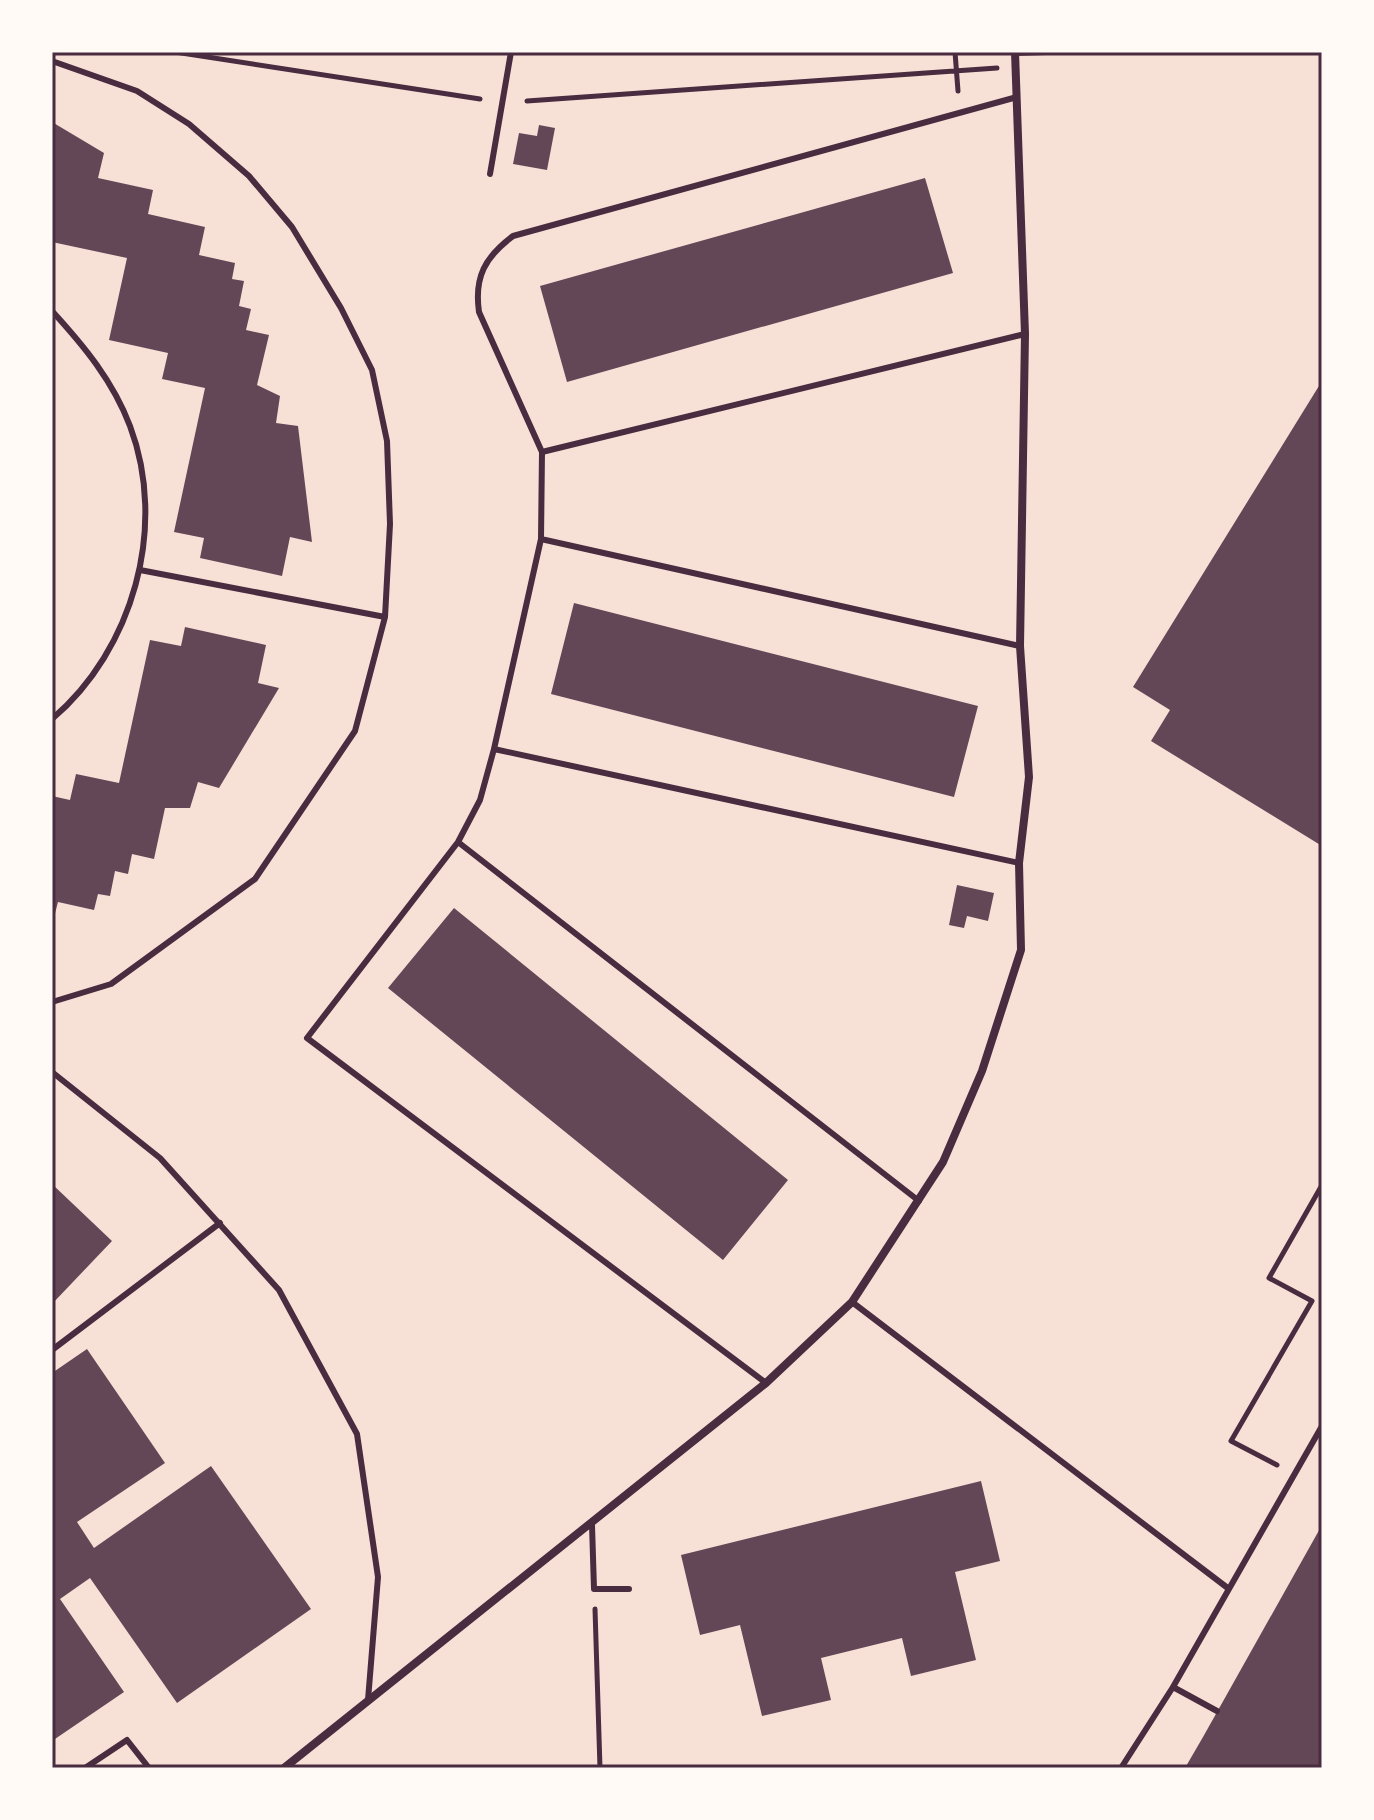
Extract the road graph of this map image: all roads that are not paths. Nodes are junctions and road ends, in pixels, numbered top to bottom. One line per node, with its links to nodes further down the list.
1 (511, 52): 6 (lane)
2 (1015, 52): 3 (lane); 5 (street)
3 (1046, 52)
4 (52, 61): 12 (lane)
5 (1017, 97): 8 (street); 9 (lane)
6 (490, 174)
7 (52, 311): 11 (lane)
8 (1025, 334): 9 (lane); 13 (street)
9 (542, 452): 10 (lane)
10 (541, 539): 13 (lane); 15 (lane)
11 (140, 570): 12 (lane); 14 (lane)
12 (385, 617): 18 (lane)
13 (1020, 646): 17 (street)
14 (52, 719)
15 (494, 749): 16 (lane); 17 (lane)
16 (458, 842): 20 (lane); 24 (lane)
17 (1019, 863): 20 (street)
18 (52, 1002)
19 (52, 1072): 21 (lane)
20 (920, 1201): 22 (street)
21 (220, 1223): 23 (lane); 30 (lane)
22 (852, 1302): 24 (street); 28 (lane)
23 (52, 1350)
24 (766, 1383): 26 (street)
25 (1322, 1426): 28 (lane)
26 (592, 1525): 27 (lane); 30 (street)
27 (629, 1589)
28 (1229, 1589): 29 (lane)
29 (1173, 1687): 31 (lane); 35 (lane)
30 (368, 1700): 34 (street)
31 (1217, 1711)
32 (85, 1768): 33 (lane)
33 (149, 1768)
34 (284, 1768)
35 (1121, 1768)

